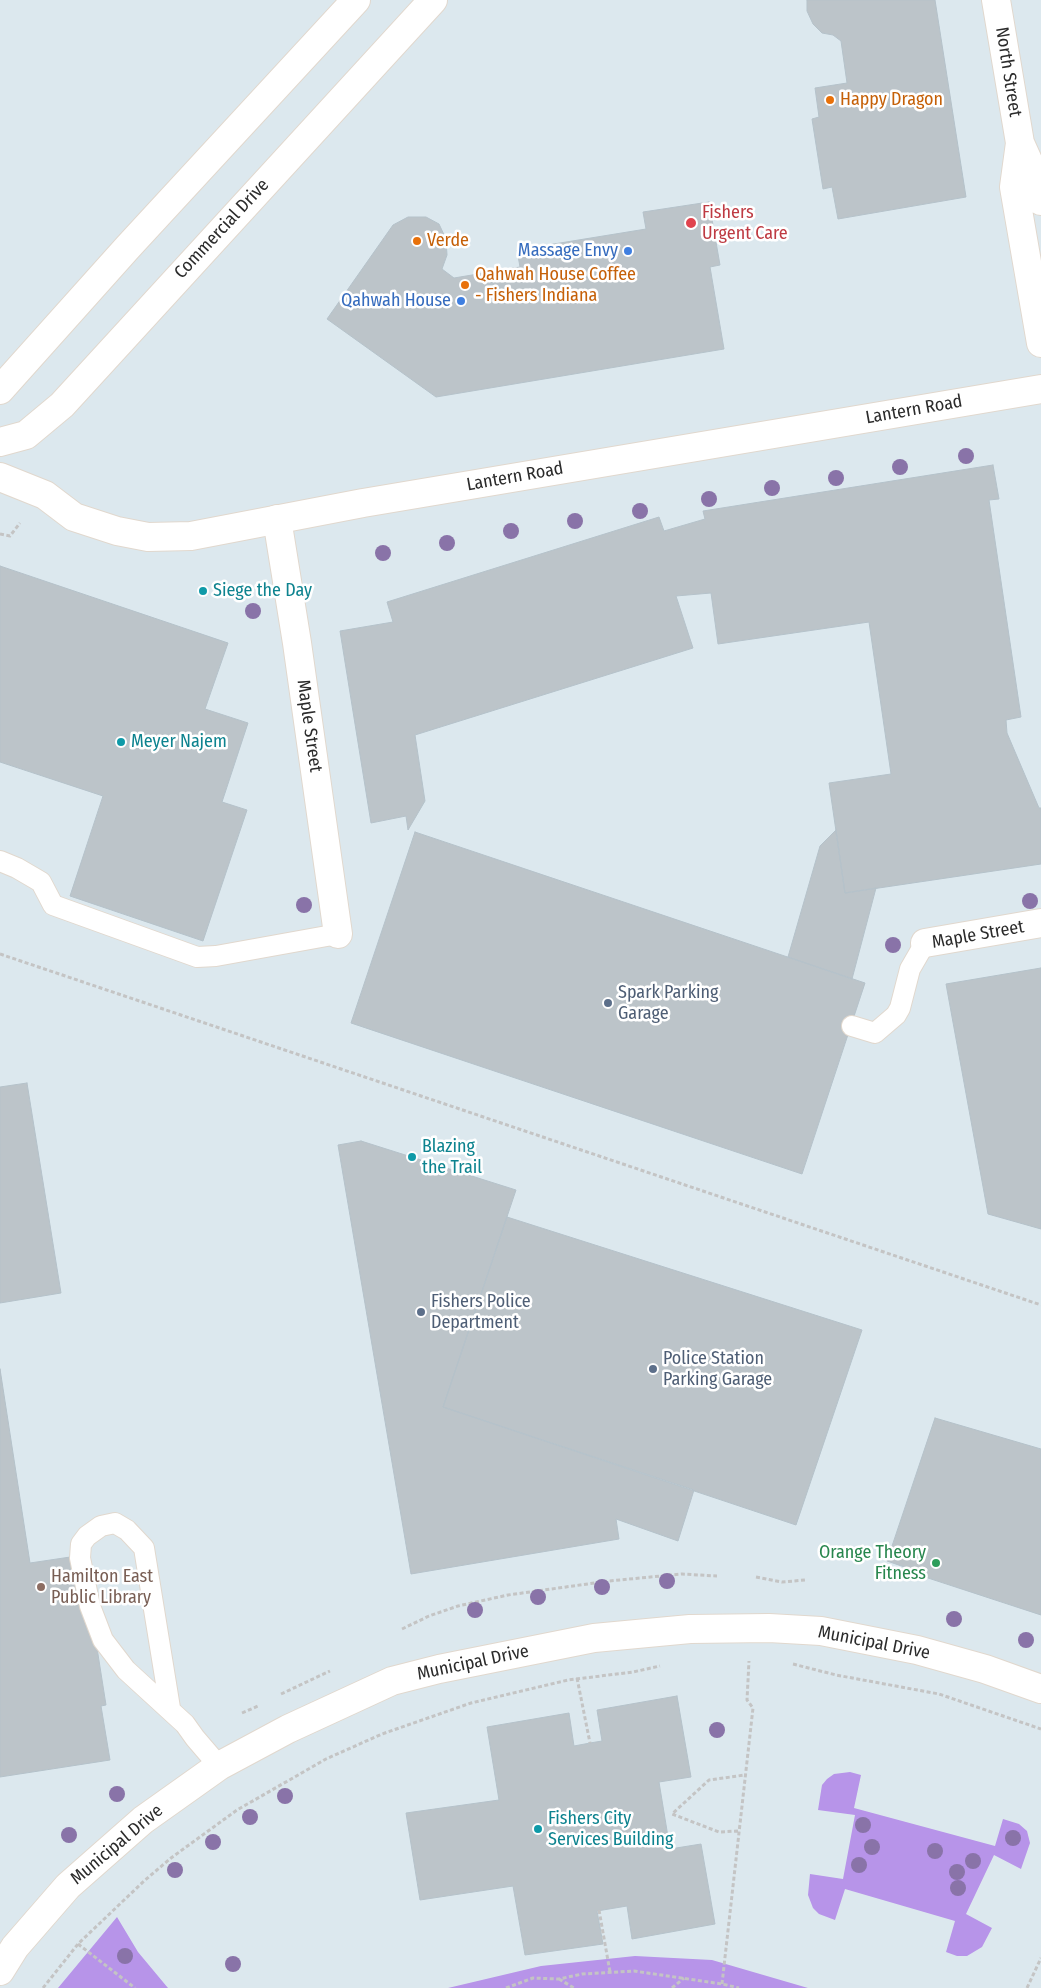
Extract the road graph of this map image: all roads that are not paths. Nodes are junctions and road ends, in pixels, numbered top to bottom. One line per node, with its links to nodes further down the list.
1 (356, 0): 8 (street)
2 (433, 0): 9 (street, Commercial Drive)
3 (996, 0): 4 (street, North Street)
4 (1020, 143): 5 (street, North Street); 6 (street, North Street)
5 (1041, 201)
6 (1041, 343)
7 (1041, 389): 11 (street, Lantern Road)
8 (0, 390)
9 (0, 442)
10 (0, 477): 11 (street, Lantern Road)
11 (277, 519): 14 (street, Maple Street)
12 (0, 861): 14 (lane)
13 (1041, 923): 15 (street, Maple Street)
14 (338, 934)
15 (925, 943): 16 (lane, Maple Street)
16 (852, 1026)
17 (1041, 1689): 19 (street, Municipal Drive)
18 (170, 1708): 18 (lane); 19 (lane)
19 (219, 1766): 20 (street, Municipal Drive)
20 (0, 1971)

